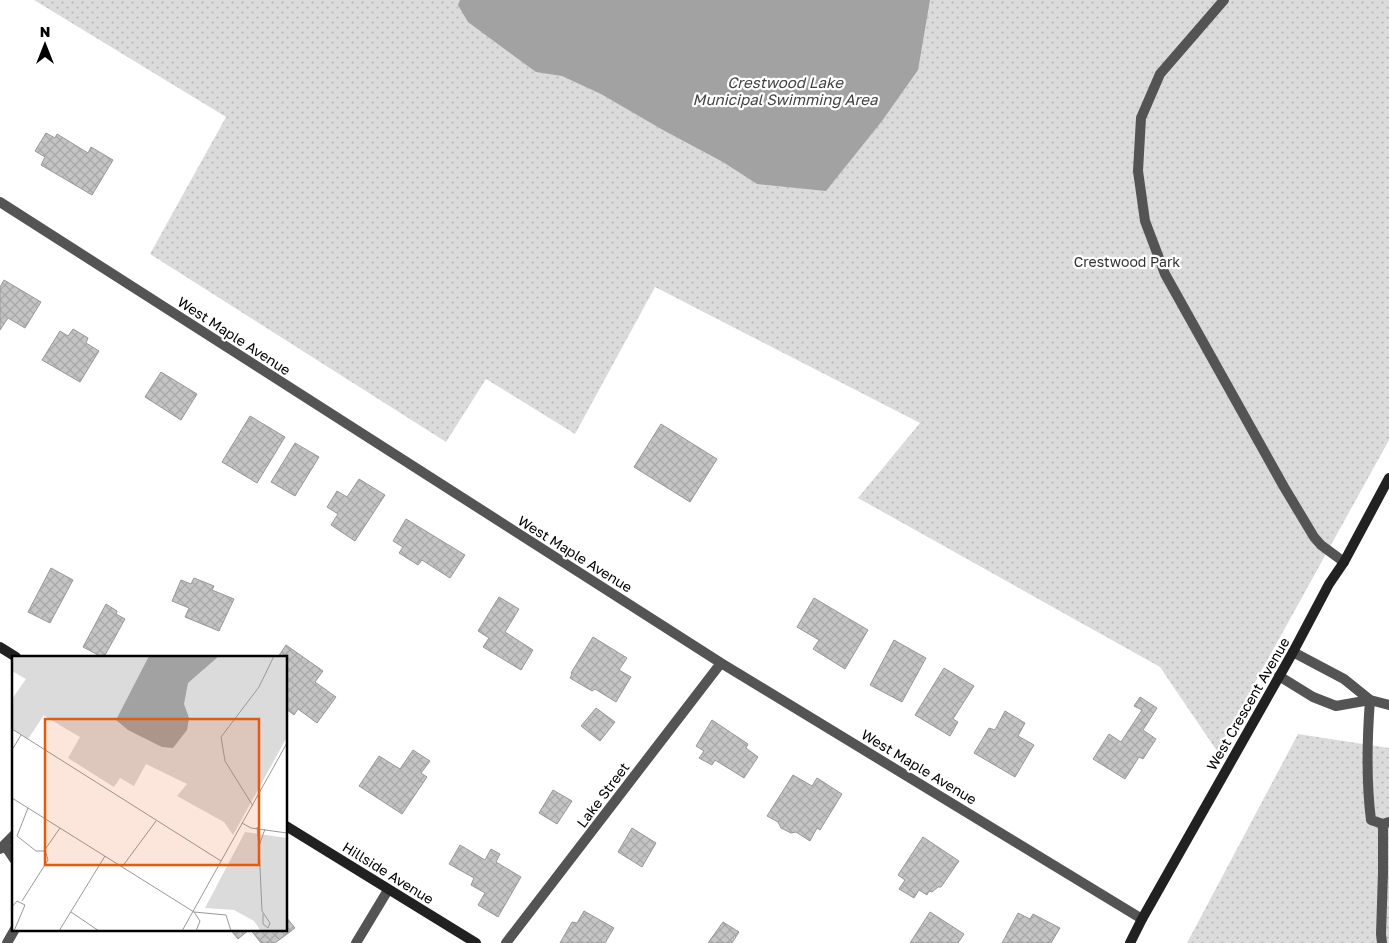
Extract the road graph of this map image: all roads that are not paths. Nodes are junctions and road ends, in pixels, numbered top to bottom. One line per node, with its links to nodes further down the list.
1 (1224, 0): 4 (street)
2 (0, 202): 8 (street, West Maple Avenue)
3 (1389, 478): 4 (main road, West Crescent Avenue)
4 (1344, 562): 6 (main road, West Crescent Avenue)
5 (0, 647): 7 (main road)
6 (1293, 652): 9 (main road, West Crescent Avenue); 10 (street)
7 (14, 656)
8 (721, 663): 18 (street, West Maple Avenue); 23 (street, Lake Street)
9 (1279, 676): 10 (street); 18 (main road, West Crescent Avenue)
10 (1370, 700): 11 (street); 12 (street)
11 (1389, 706)
12 (1386, 823): 25 (street)
13 (288, 827): 17 (main road, Hillside Avenue)
14 (12, 837): 15 (street)
15 (2, 847): 16 (street)
16 (12, 856)
17 (388, 890): 21 (street); 22 (main road, Hillside Avenue)
18 (1142, 919): 24 (main road, West Crescent Avenue)
19 (14, 930): 20 (street)
20 (7, 943)
21 (356, 943)
22 (476, 943)
23 (506, 943)
24 (1130, 943)
25 (1382, 943)

